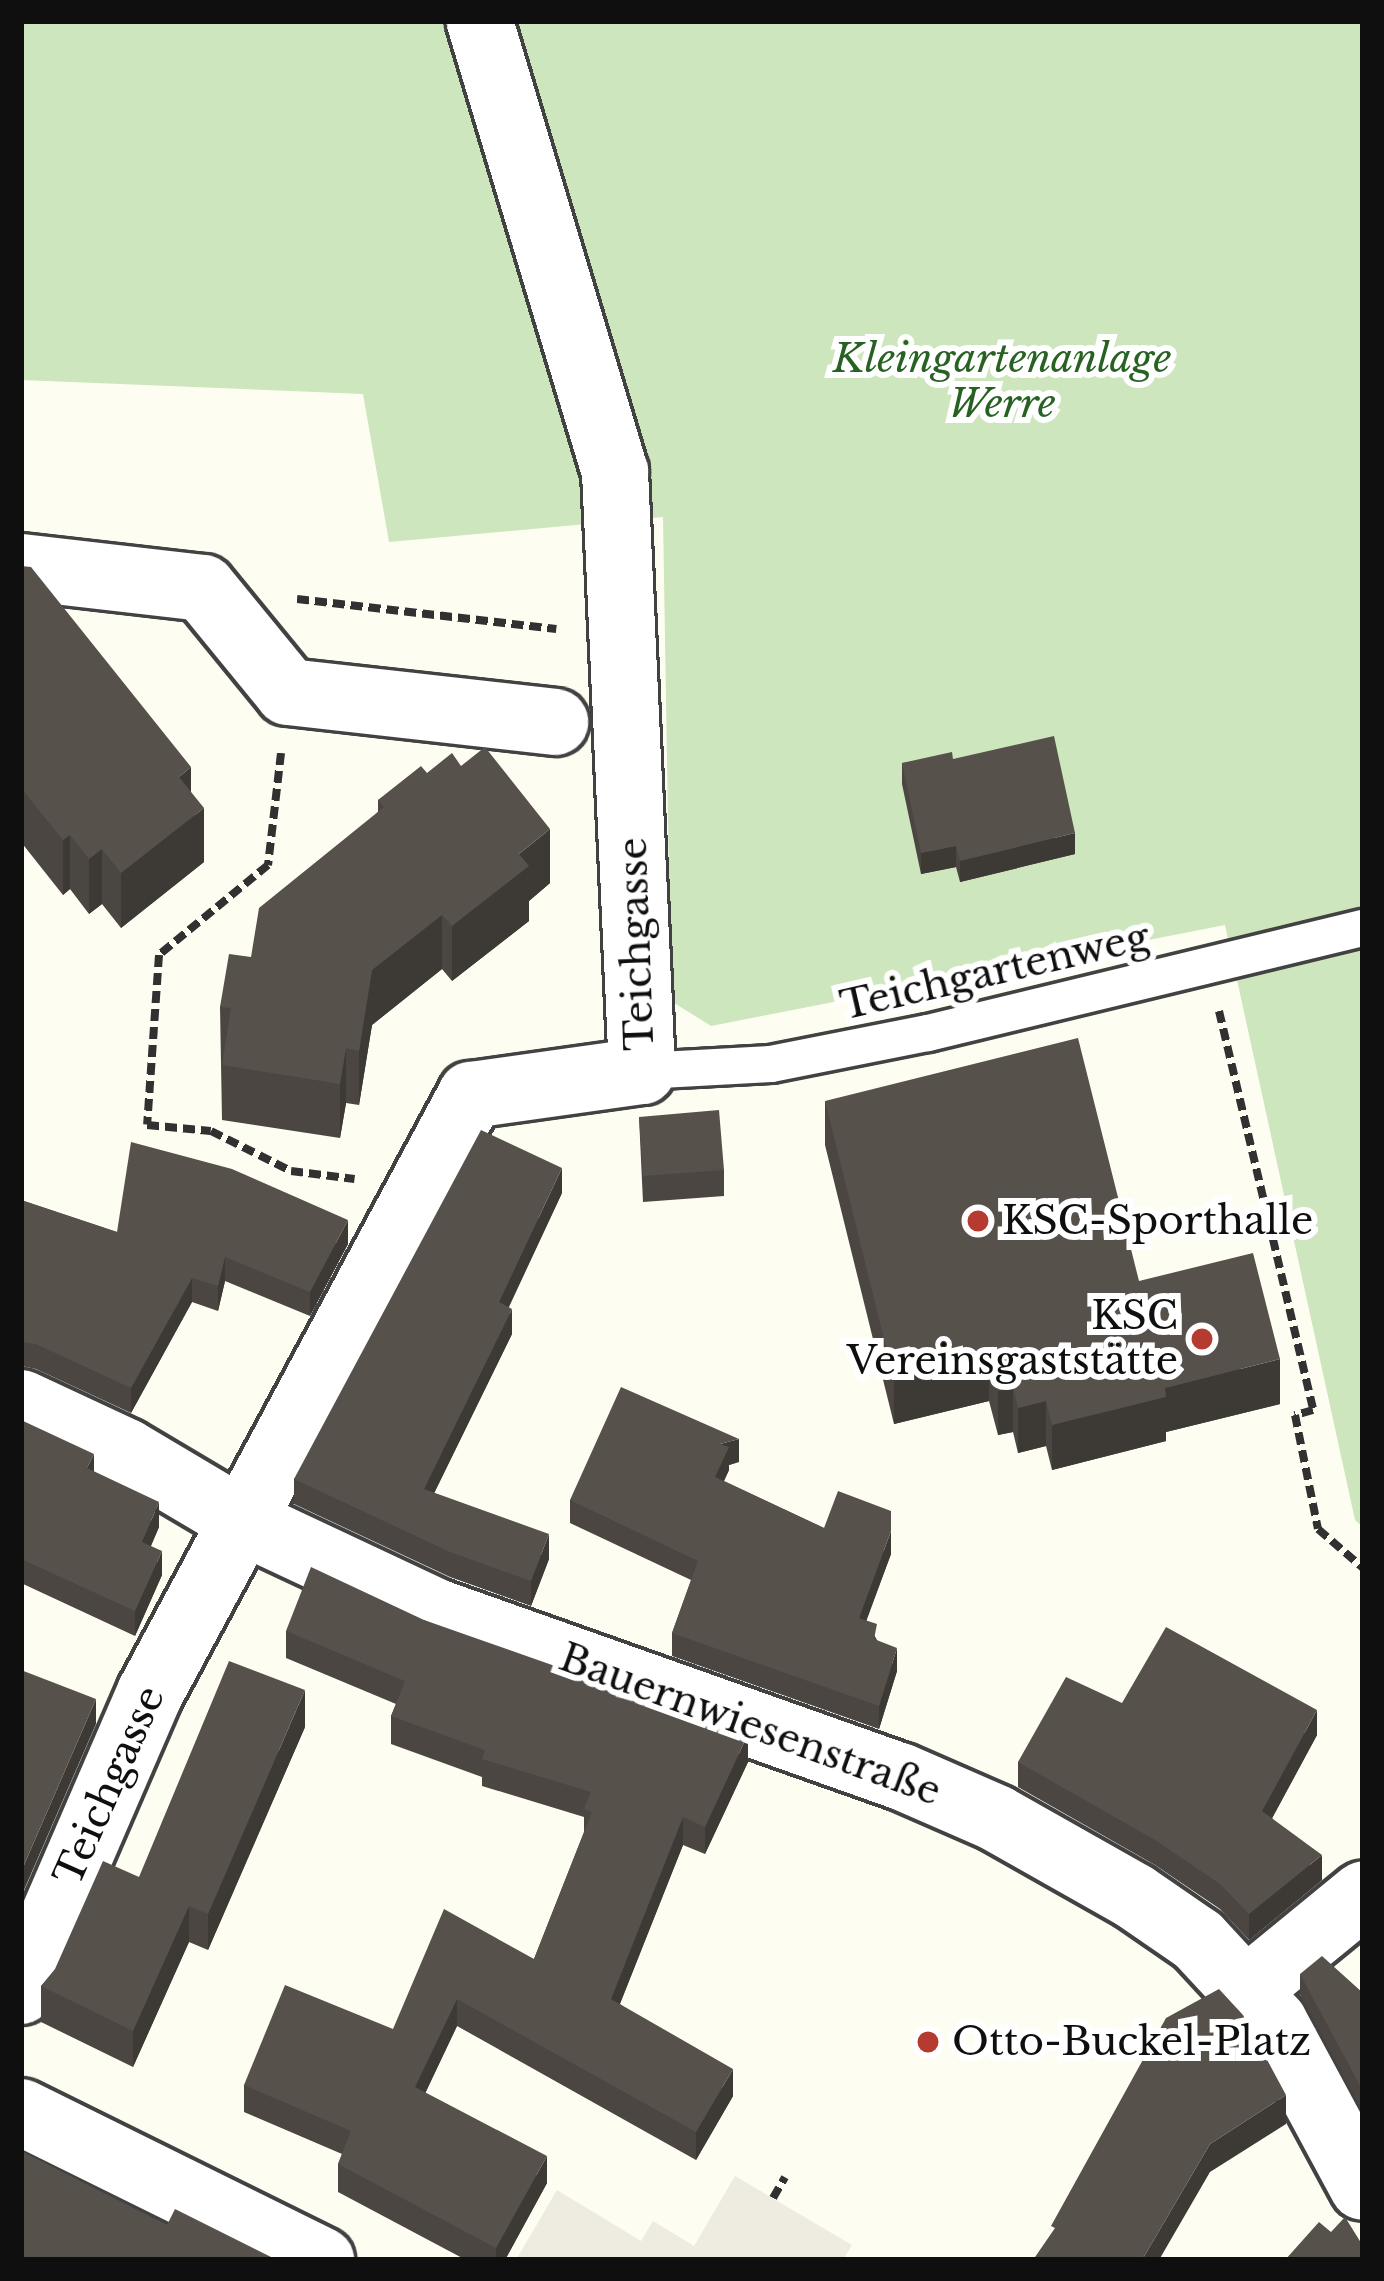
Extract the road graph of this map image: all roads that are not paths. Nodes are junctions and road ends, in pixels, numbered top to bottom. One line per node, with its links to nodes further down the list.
1 (479, 21): 5 (street, Teichgasse)
2 (21, 567): 3 (street)
3 (554, 722)
4 (1363, 928): 5 (lane, Teichgartenweg)
5 (642, 1071): 7 (street, Teichgasse)
6 (21, 1403): 7 (street, Bauernwiesenstraße)
7 (242, 1521): 9 (street, Bauernwiesenstraße); 10 (street, Teichgasse)
8 (1363, 1895): 9 (street)
9 (1248, 1989): 12 (street, Bauernwiesenstraße)
10 (21, 1990)
11 (21, 2112): 13 (street)
12 (1363, 2187)
13 (320, 2260)

